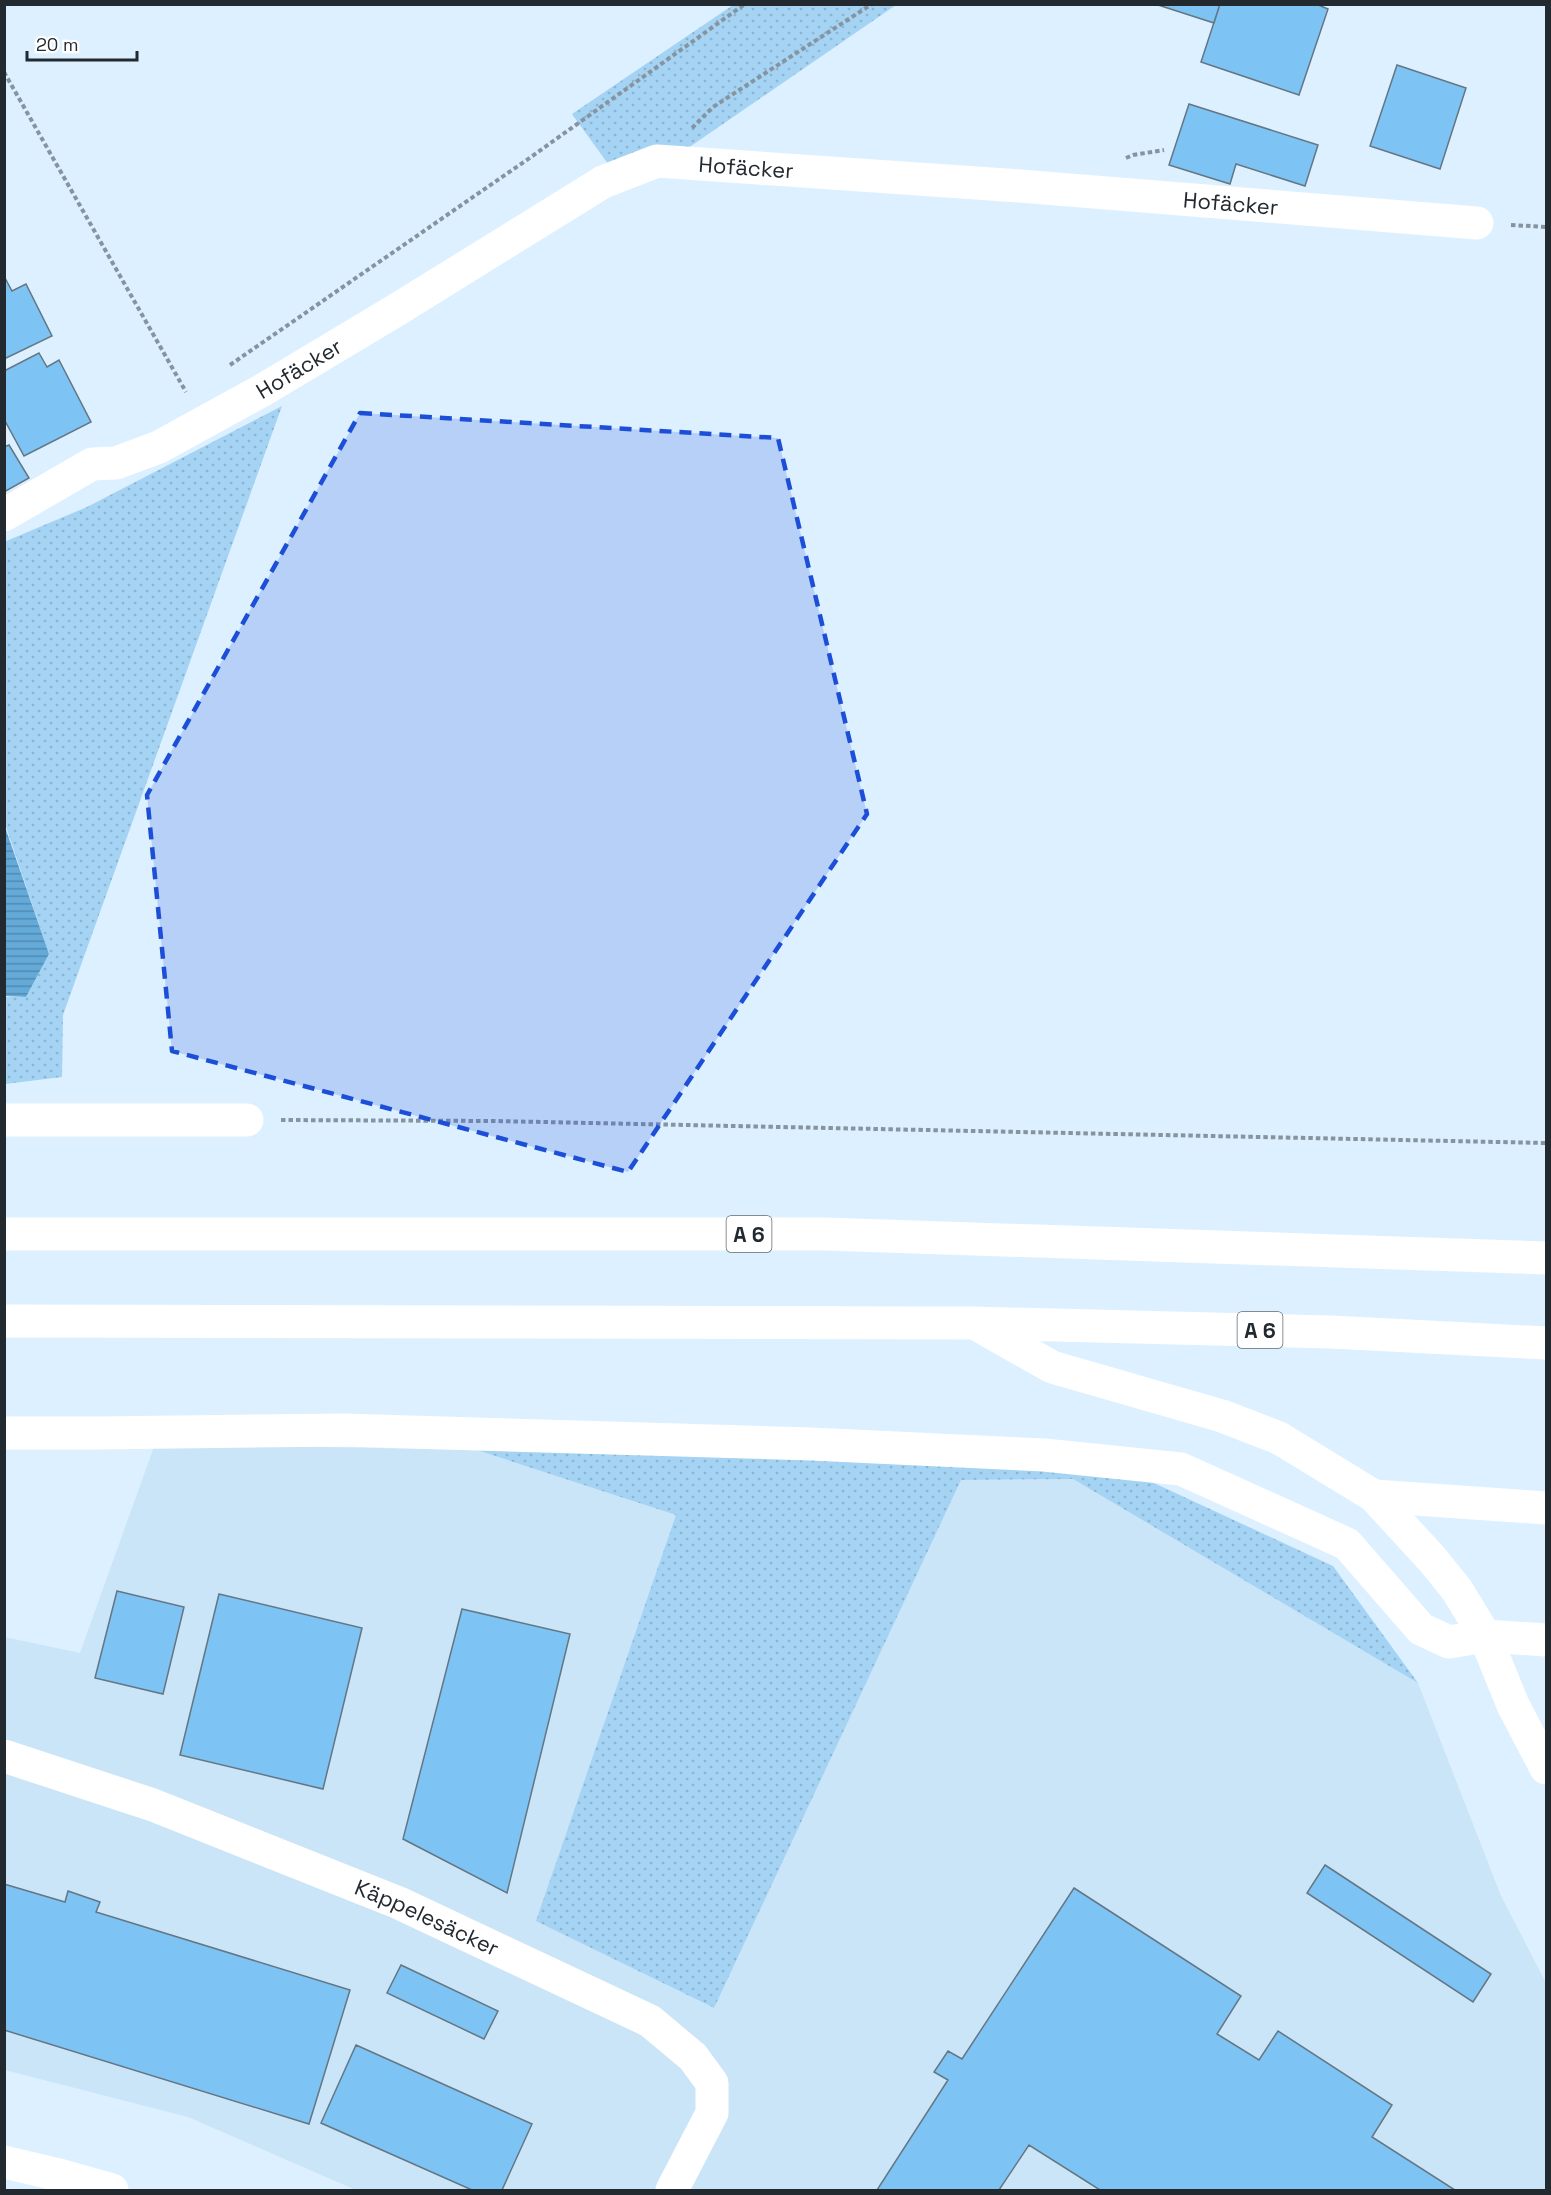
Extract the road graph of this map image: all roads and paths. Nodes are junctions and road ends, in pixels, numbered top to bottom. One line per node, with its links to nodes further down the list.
1 (745, 4): 6 (path)
2 (872, 4): 4 (path)
3 (4, 72): 7 (path)
4 (657, 162): 5 (main road, Hofäcker); 8 (main road, Hofäcker)
5 (1477, 223)
6 (227, 367)
7 (188, 395)
8 (4, 515)
9 (4, 1120): 10 (main road)
10 (247, 1120): 11 (path)
11 (1546, 1143)
12 (4, 1234): 13 (main road, A 6)
13 (1546, 1258)
14 (4, 1321): 15 (main road, A 6)
15 (974, 1323): 16 (main road, A 6); 18 (main road)
16 (1546, 1343)
17 (4, 1432): 20 (main road)
18 (1374, 1496): 19 (main road); 20 (main road)
19 (1546, 1508)
20 (1485, 1636): 21 (main road); 23 (main road)
21 (1546, 1640)
22 (4, 1756): 26 (main road, Käppelesäcker)
23 (1546, 1768)
24 (4, 2162): 25 (main road)
25 (112, 2190)
26 (672, 2190)

